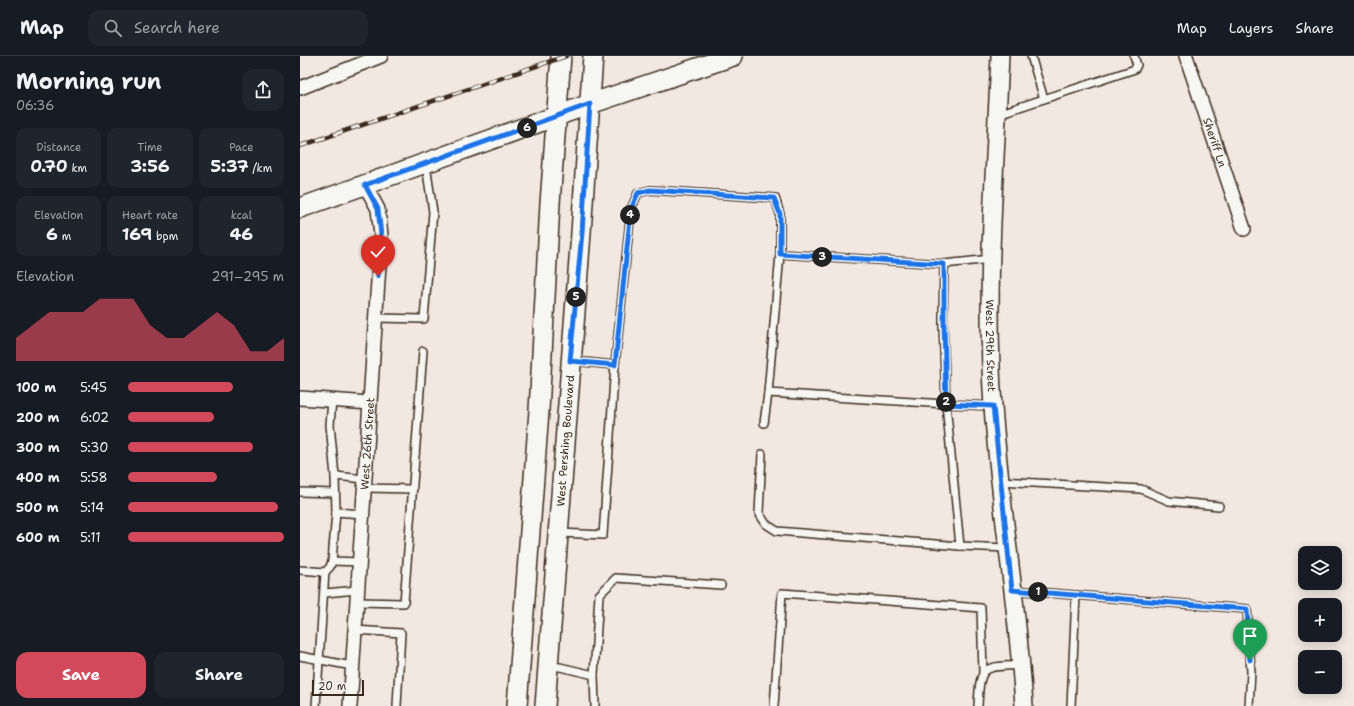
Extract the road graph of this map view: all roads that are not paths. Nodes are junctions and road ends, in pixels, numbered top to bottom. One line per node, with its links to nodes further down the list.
1 (381, 56): 9 (street)
2 (561, 56): 14 (main road)
3 (593, 56): 12 (main road, West Pershing Boulevard)
4 (733, 56): 12 (main road)
5 (1000, 56): 13 (street, West 29th Street)
6 (1030, 56): 11 (lane)
7 (1134, 56): 11 (lane)
8 (1186, 56): 18 (street, Sheriff Ln)
9 (361, 60): 10 (street)
10 (300, 88)
11 (1044, 99): 13 (lane)
12 (590, 104): 14 (main road); 24 (main road, West Pershing Boulevard)
13 (998, 114): 20 (street, West 29th Street)
14 (557, 116): 15 (main road); 66 (main road)
15 (426, 164): 16 (main road); 22 (lane)
16 (365, 185): 17 (main road); 22 (street, West 26th Street)
17 (300, 208)
18 (1244, 229)
19 (780, 254): 21 (lane); 25 (lane); 26 (lane)
20 (991, 259): 21 (lane); 31 (street, West 29th Street)
21 (944, 264): 30 (lane)
22 (376, 318): 29 (street, West 26th Street)
23 (423, 351): 37 (lane)
24 (570, 361): 25 (lane); 43 (main road, West Pershing Boulevard)
25 (615, 365): 43 (lane)
26 (768, 393): 30 (lane); 32 (lane)
27 (300, 398): 28 (street)
28 (332, 400): 29 (street); 34 (lane)
29 (370, 403): 36 (street, West 26th Street)
30 (946, 404): 31 (lane); 44 (lane)
31 (993, 406): 35 (street, West 29th Street)
32 (764, 423)
33 (762, 454): 44 (lane)
34 (335, 476): 36 (lane); 39 (lane)
35 (1000, 481): 40 (lane); 45 (street, West 29th Street)
36 (365, 483): 37 (lane); 42 (street, West 26th Street)
37 (413, 488): 54 (lane)
38 (300, 492): 39 (lane)
39 (336, 493): 41 (lane)
40 (1218, 506)
41 (336, 512): 42 (lane); 46 (lane)
42 (363, 514): 47 (street, West 26th Street)
43 (558, 532): 60 (main road, West Pershing Boulevard)
44 (960, 546): 45 (lane)
45 (1007, 548): 51 (street, West 29th Street)
46 (332, 561): 47 (lane); 49 (lane)
47 (360, 562): 54 (street, West 26th Street)
48 (300, 570): 49 (lane)
49 (325, 572): 52 (lane)
50 (721, 585): 62 (lane)
51 (1012, 590): 53 (lane); 58 (street, West 29th Street)
52 (325, 593): 54 (lane); 57 (lane)
53 (1076, 595): 72 (lane); 73 (lane)
54 (357, 596): 55 (street, West 26th Street)
55 (355, 630): 59 (street, West 26th Street); 65 (lane)
56 (300, 656): 57 (lane)
57 (320, 660): 59 (lane); 63 (lane)
58 (1020, 665): 61 (lane); 71 (street, West 29th Street)
59 (352, 666): 64 (street, West 26th Street)
60 (548, 666): 62 (lane); 67 (main road, West Pershing Boulevard)
61 (983, 672): 69 (lane); 70 (lane)
62 (594, 675): 68 (lane)
63 (316, 706)
64 (350, 706)
65 (397, 706)
66 (517, 706)
67 (545, 706)
68 (594, 706)
69 (774, 706)
70 (978, 706)
71 (1024, 706)
72 (1071, 706)
73 (1249, 706)

